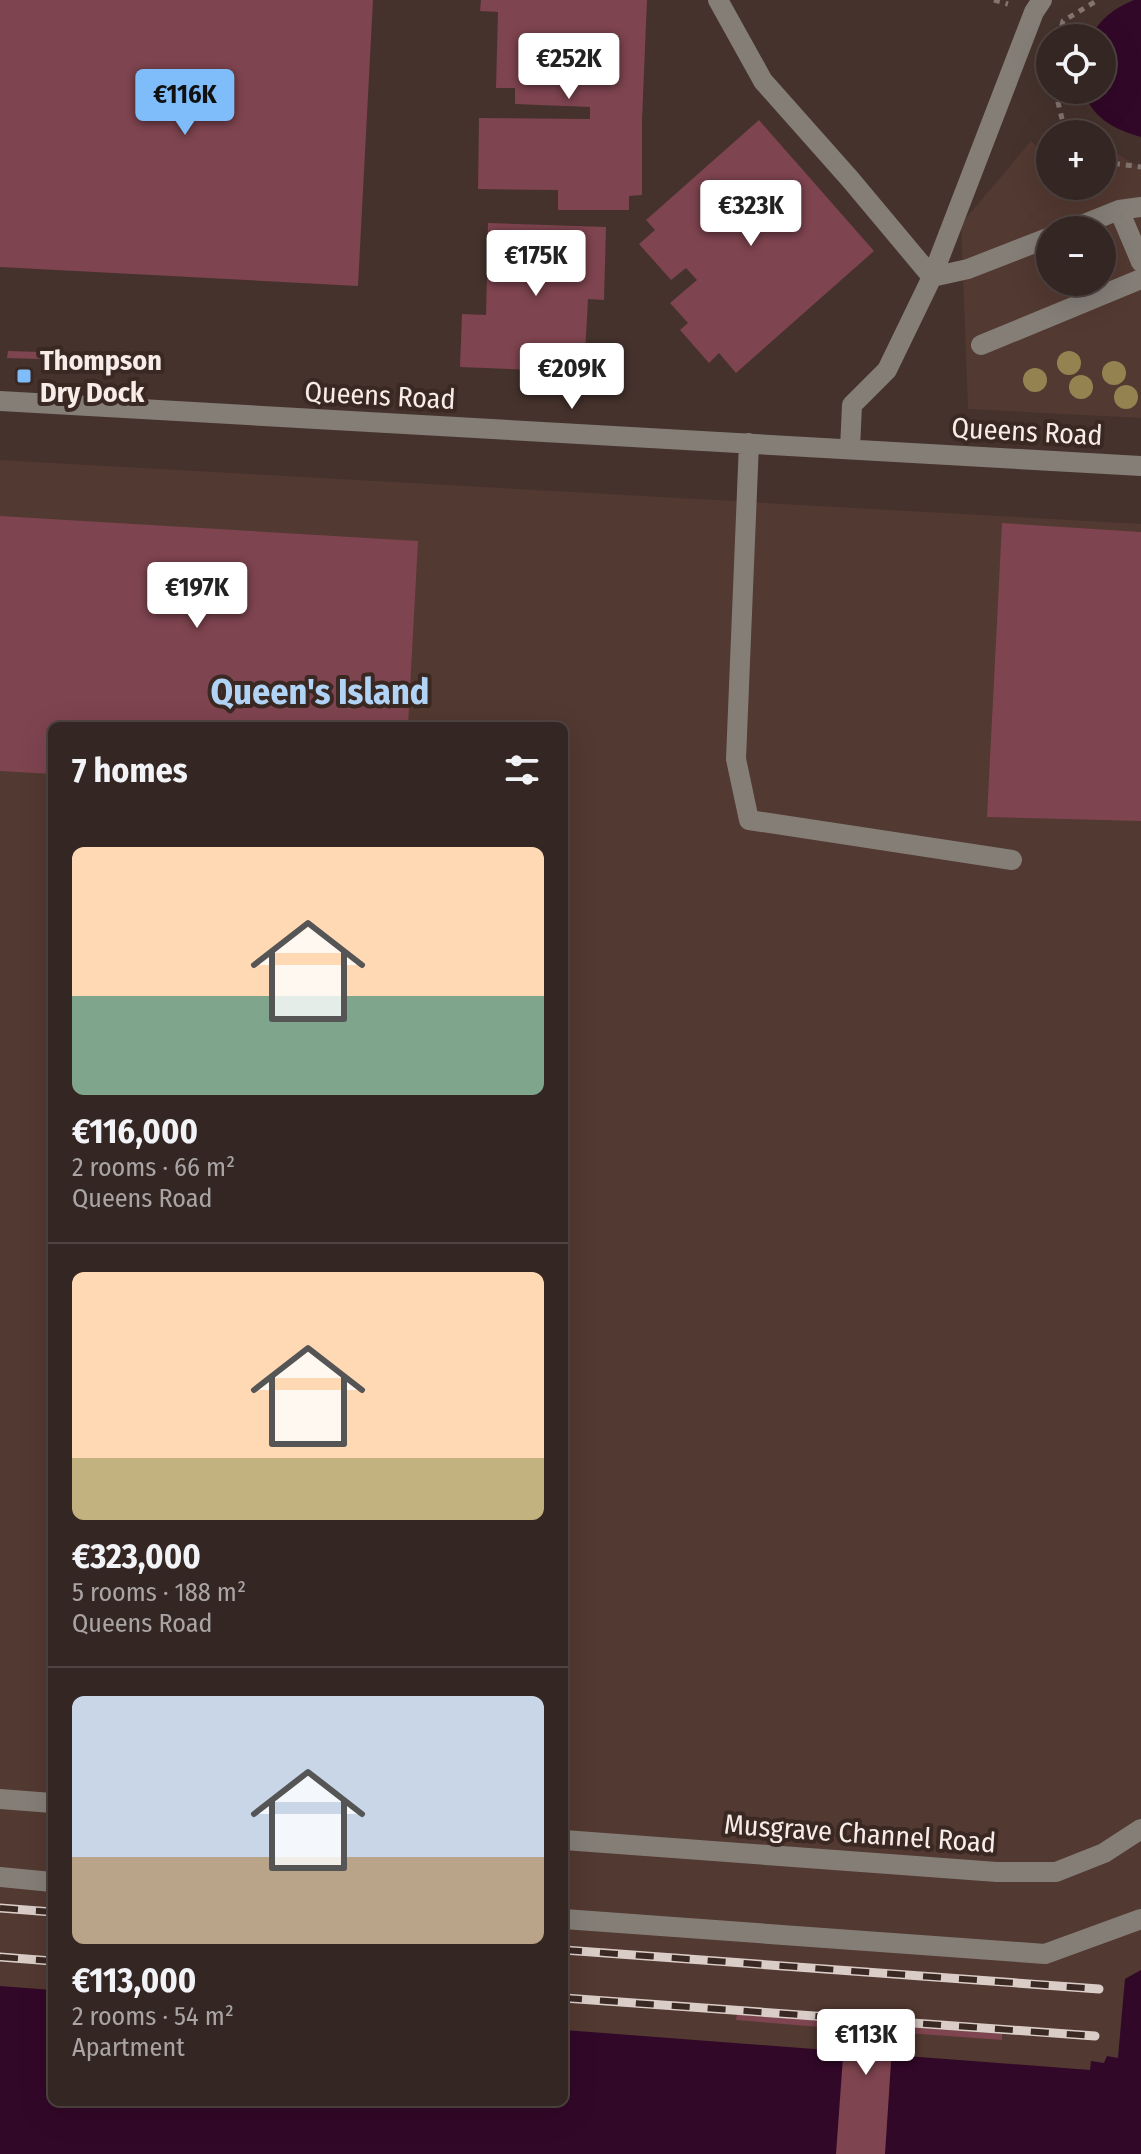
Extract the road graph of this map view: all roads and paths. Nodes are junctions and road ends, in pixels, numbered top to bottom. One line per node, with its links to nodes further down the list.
1 (718, 0): 12 (street)
2 (1042, 0): 12 (street)
3 (1098, 0): 4 (path)
4 (1062, 24)
5 (1116, 164): 6 (path)
6 (1141, 167)
7 (1141, 207): 8 (street)
8 (1119, 210): 9 (street); 11 (street)
9 (1104, 216)
10 (1036, 242): 12 (street)
11 (1141, 262)
12 (932, 277): 17 (street)
13 (1141, 279): 14 (street)
14 (981, 345)
15 (0, 401): 16 (street, Queens Road)
16 (749, 443): 17 (street, Queens Road); 19 (street)
17 (850, 449): 18 (street, Queens Road)
18 (1141, 466)
19 (1012, 860)
20 (0, 1799): 21 (street)
21 (48, 1803)
22 (1141, 1829): 23 (street, Musgrave Channel Road)
23 (568, 1840)
24 (0, 1877): 25 (street)
25 (48, 1882)
26 (568, 1919): 27 (street)
27 (1141, 1919)

